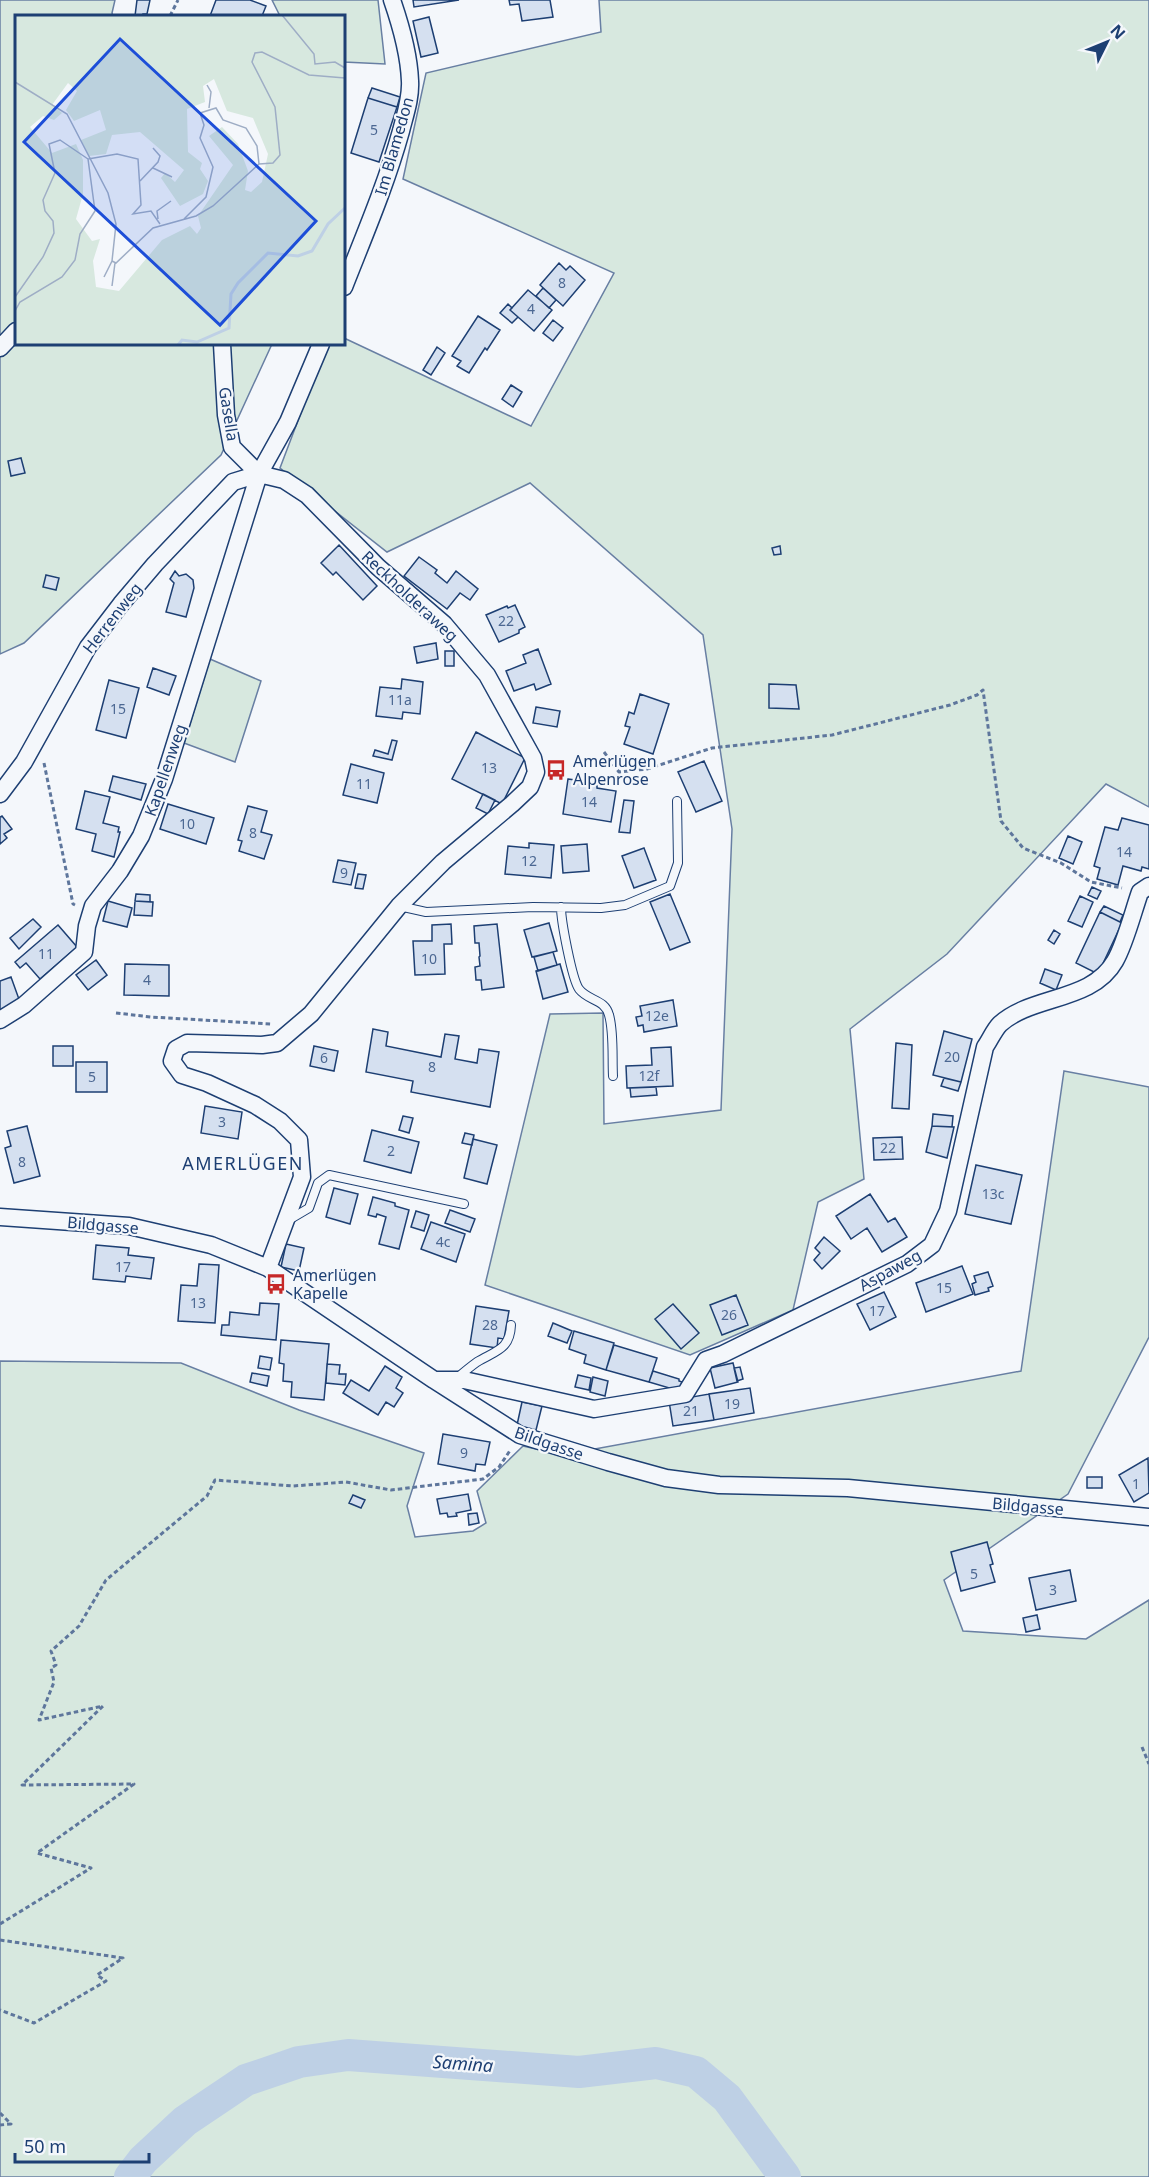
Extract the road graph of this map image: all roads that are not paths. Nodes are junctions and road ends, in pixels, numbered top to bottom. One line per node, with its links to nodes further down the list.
1 (392, 0): 2 (street, Im Blamedon)
2 (345, 285)
3 (15, 332): 6 (street)
4 (222, 345): 7 (street, Gasella)
5 (321, 345): 7 (street)
6 (0, 348)
7 (259, 474): 8 (street, Herrenweg); 11 (street, Reckholderaweg); 13 (street, Kapellenweg)
8 (0, 794)
9 (677, 801): 12 (lane)
10 (1144, 889): 21 (street, Aspaweg)
11 (399, 906): 12 (lane); 17 (street, Reckholderaweg)
12 (561, 907): 14 (lane)
13 (0, 1020)
14 (613, 1076)
15 (464, 1204): 17 (lane)
16 (0, 1217): 18 (street, Bildgasse)
17 (286, 1221): 18 (street, Reckholderaweg)
18 (268, 1269): 20 (street, Bildgasse)
19 (511, 1325): 21 (lane)
20 (434, 1380): 21 (street, Aspaweg); 22 (street, Bildgasse)
21 (455, 1380)
22 (1149, 1517)

